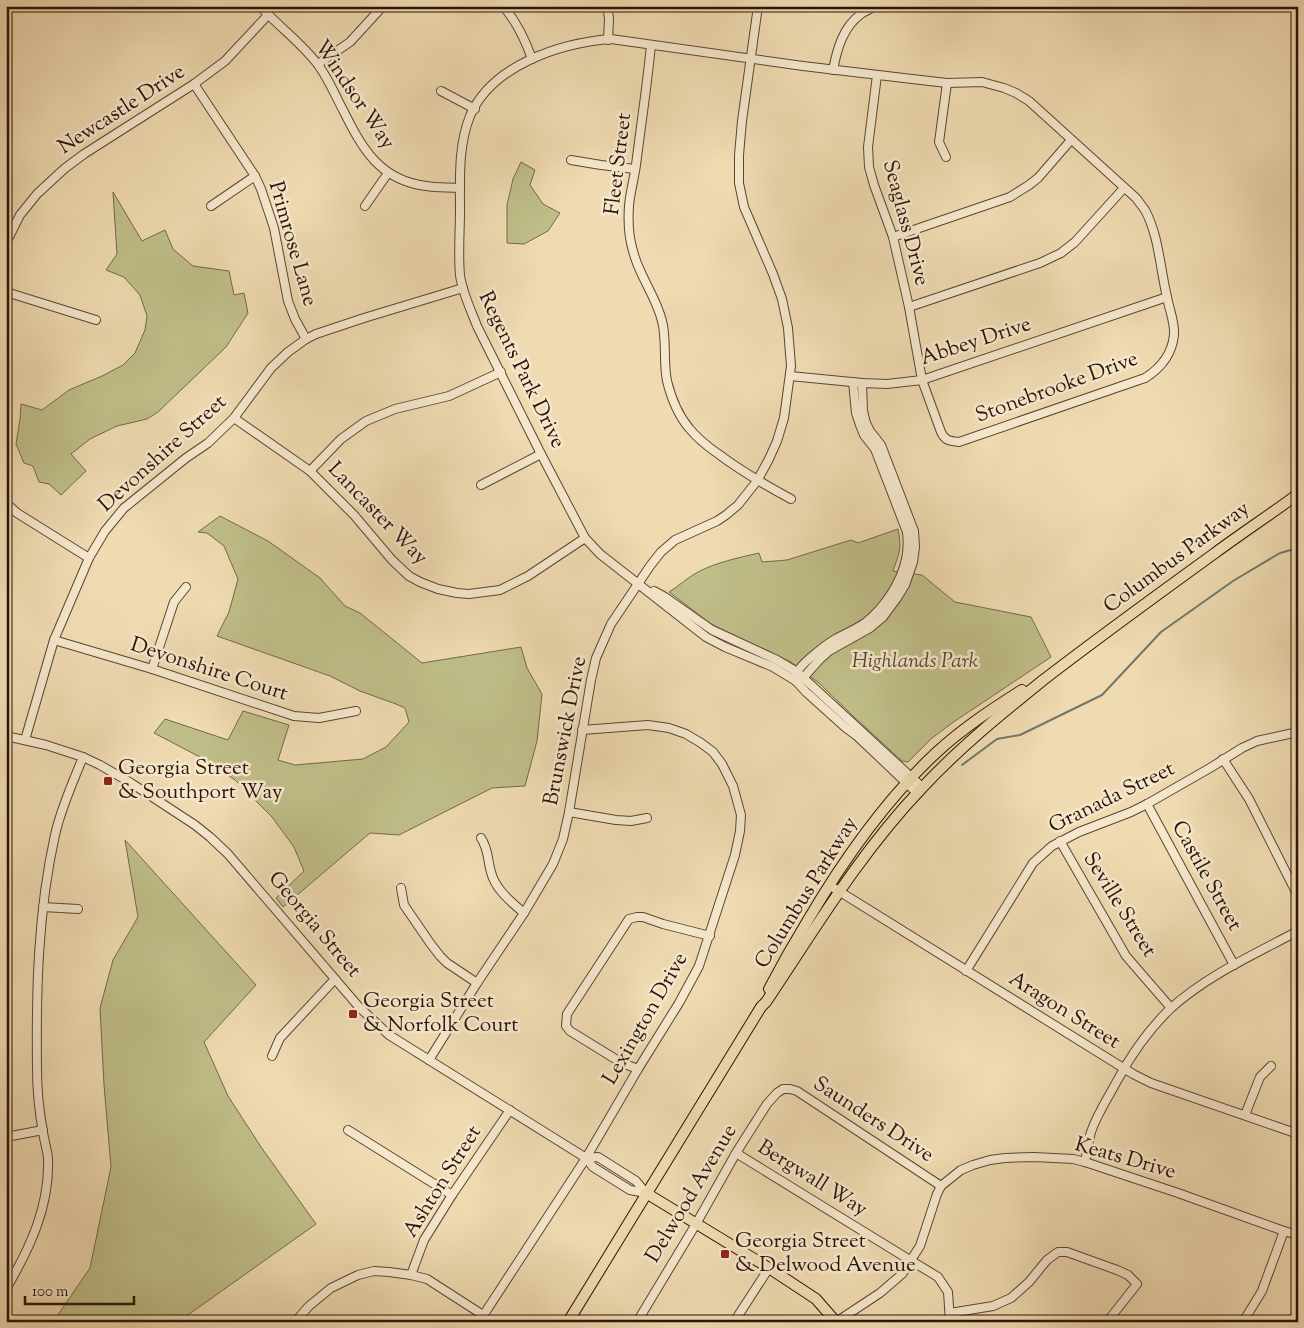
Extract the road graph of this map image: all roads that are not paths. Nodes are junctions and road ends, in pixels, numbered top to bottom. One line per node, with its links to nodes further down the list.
1 (260, 6): 7 (street, Windsor Way)
2 (383, 6): 12 (street)
3 (503, 6): 10 (street)
4 (607, 6): 8 (street)
5 (758, 6): 11 (street, Brunswick Drive)
6 (875, 6): 13 (street)
7 (268, 16): 12 (street, Windsor Way); 16 (street, Newcastle Drive)
8 (608, 40): 9 (street, Regents Park Drive); 10 (street, Regents Park Drive)
9 (652, 46): 11 (street, Regents Park Drive); 22 (street, Fleet Street)
10 (532, 59): 18 (street, Regents Park Drive)
11 (750, 59): 13 (street, Regents Park Drive); 38 (street, Brunswick Drive)
12 (318, 64): 23 (street, Windsor Way)
13 (833, 70): 14 (street, Stonebrooke Drive)
14 (877, 75): 15 (street, Stonebrooke Drive); 29 (street, Seaglass Drive)
15 (946, 83): 19 (street, Stonebrooke Drive); 20 (street)
16 (194, 84): 24 (street, Primrose Lane); 30 (street, Newcastle Drive)
17 (440, 91): 18 (street)
18 (475, 109): 25 (street, Regents Park Drive)
19 (1071, 140): 26 (street, Stonebrooke Drive); 29 (street)
20 (946, 157)
21 (571, 160): 22 (street)
22 (635, 169): 44 (street, Fleet Street)
23 (388, 173): 25 (street, Windsor Way); 28 (street)
24 (255, 176): 27 (street); 36 (street, Primrose Lane)
25 (460, 188): 31 (street, Regents Park Drive)
26 (1124, 188): 33 (street, Stonebrooke Drive); 34 (street)
27 (211, 206)
28 (365, 206)
29 (893, 237): 34 (street, Seaglass Drive)
30 (6, 243)
31 (463, 288): 36 (street, Devonshire Street); 37 (street, Regents Park Drive)
32 (6, 292): 35 (street)
33 (1167, 297): 39 (street, Abbey Drive); 39 (street, Stonebrooke Drive)
34 (909, 307): 39 (street, Seaglass Drive)
35 (96, 320)
36 (306, 339): 41 (street, Devonshire Street)
37 (501, 372): 42 (street, Regents Park Drive); 43 (street)
38 (790, 376): 40 (street, Abbey Drive); 44 (street, Brunswick Drive)
39 (922, 380): 40 (street, Abbey Drive)
40 (857, 382): 56 (street); 57 (street)
41 (234, 418): 43 (street, Lancaster Way); 50 (street, Devonshire Street)
42 (542, 454): 45 (street); 49 (street, Regents Park Drive)
43 (310, 471): 49 (street, Lancaster Way)
44 (757, 481): 47 (street, Fleet Street); 51 (street, Brunswick Drive)
45 (481, 485)
46 (1298, 494): 54 (main road, Columbus Parkway)
47 (791, 499)
48 (6, 503): 50 (street)
49 (585, 538): 51 (street, Regents Park Drive)
50 (89, 558): 53 (street, Devonshire Street)
51 (639, 584): 56 (street, Regents Park Drive); 58 (street, Regents Park Drive); 60 (street, Brunswick Drive)
52 (186, 587): 55 (street)
53 (54, 640): 55 (street, Devonshire Court); 63 (street, Devonshire Street)
54 (1078, 654): 66 (main road, Columbus Parkway); 67 (main road, Columbus Parkway)
55 (152, 669): 59 (street, Devonshire Court)
56 (797, 672): 57 (street, Regents Park Drive); 58 (street)
57 (804, 678): 58 (street); 66 (street, Regents Park Drive)
58 (796, 681): 66 (street, Regents Park Drive)
59 (356, 711)
60 (582, 730): 69 (street, Brunswick Drive); 81 (street, Lexington Drive)
61 (1298, 732): 65 (street, Granada Street)
62 (6, 736): 63 (street, Georgia Street)
63 (25, 740): 64 (street, Georgia Street)
64 (83, 757): 77 (street); 84 (street, Georgia Street)
65 (1223, 760): 68 (street, Granada Street); 76 (street)
66 (910, 780): 67 (street, Regents Park Drive); 73 (main road, Columbus Parkway)
67 (920, 790): 75 (main road, Columbus Parkway)
68 (1147, 804): 72 (street, Granada Street); 82 (street, Castile Street)
69 (569, 812): 70 (street); 79 (street, Brunswick Drive)
70 (647, 818)
71 (481, 838): 79 (street)
72 (1060, 842): 83 (street, Granada Street); 87 (street, Seville Street)
73 (829, 885): 75 (street, Aragon Street); 86 (main road, Columbus Parkway)
74 (400, 888): 85 (street)
75 (839, 893): 83 (street, Aragon Street); 86 (main road, Columbus Parkway)
76 (1298, 896)
77 (43, 907): 78 (street); 96 (street)
78 (78, 909)
79 (524, 913): 85 (street, Brunswick Drive)
80 (1298, 932): 82 (street)
81 (710, 936): 92 (street, Lexington Drive); 92 (street)
82 (1234, 965): 87 (street)
83 (966, 971): 91 (street, Aragon Street)
84 (335, 979): 88 (street); 89 (street, Georgia Street)
85 (477, 983): 89 (street, Brunswick Drive)
86 (761, 1007): 104 (main road, Columbus Parkway)
87 (1172, 1008): 91 (street)
88 (272, 1056)
89 (430, 1060): 94 (street, Georgia Street)
90 (1270, 1066): 95 (street)
91 (1124, 1068): 95 (street, Aragon Street); 102 (street)
92 (638, 1069): 101 (street, Lexington Drive)
93 (783, 1089): 100 (street, Delwood Avenue); 103 (street, Saunders Drive)
94 (510, 1110): 101 (street, Georgia Street); 105 (street, Ashton Street)
95 (1245, 1115): 98 (street, Aragon Street)
96 (42, 1130): 99 (street); 112 (street)
97 (348, 1130): 105 (street)
98 (1298, 1134)
99 (6, 1137)
100 (736, 1153): 106 (street, Delwood Avenue); 109 (street, Bergwall Way)
101 (586, 1158): 104 (street, Georgia Street); 114 (street, Lexington Drive)
102 (1085, 1162): 103 (street, Keats Drive); 107 (street, Keats Drive)
103 (941, 1186): 109 (street, Keats Drive)
104 (646, 1193): 106 (main road, Georgia Street); 116 (main road, Columbus Parkway)
105 (452, 1195): 111 (street, Ashton Street)
106 (696, 1224): 110 (main road, Georgia Street); 117 (street, Delwood Avenue)
107 (1284, 1231): 108 (street, Keats Drive); 122 (street)
108 (1298, 1235)
109 (912, 1260): 113 (street, Bergwall Way); 119 (street, Keats Drive)
110 (769, 1268): 118 (street); 119 (main road, Georgia Street)
111 (411, 1275): 114 (street); 115 (street)
112 (6, 1289)
113 (950, 1313): 120 (street, Bergwall Way); 121 (street)
114 (481, 1319)
115 (295, 1322)
116 (568, 1322)
117 (637, 1322)
118 (734, 1322)
119 (836, 1322)
120 (950, 1322)
121 (1107, 1322)
122 (1243, 1322)

